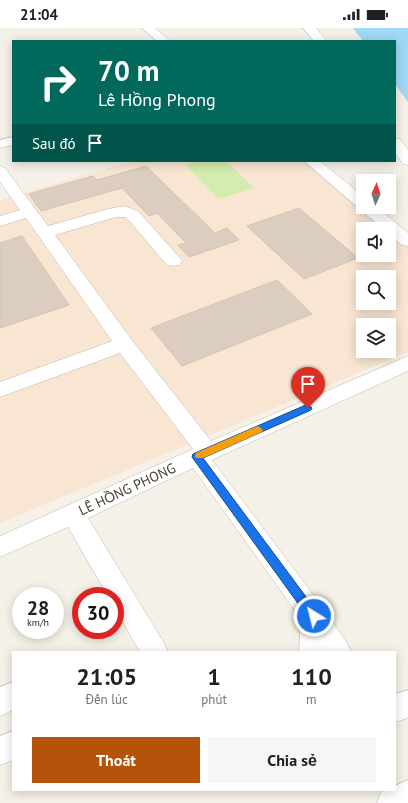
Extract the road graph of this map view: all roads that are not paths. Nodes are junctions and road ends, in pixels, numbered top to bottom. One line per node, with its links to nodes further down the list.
1 (148, 28): 3 (street)
2 (309, 28): 4 (street)
3 (163, 40)
4 (320, 40)
5 (12, 141): 7 (street)
6 (396, 143): 8 (street)
7 (0, 144)
8 (408, 161)
9 (312, 162): 11 (street)
10 (0, 171): 12 (street)
11 (356, 198)
12 (29, 212): 14 (street); 15 (street)
13 (375, 214): 16 (street)
14 (0, 221)
15 (44, 233): 17 (street); 18 (street)
16 (408, 241)
17 (173, 261)
18 (124, 344): 20 (street); 21 (street)
19 (408, 363): 21 (street, LÊ HỒNG PHONG)
20 (0, 390)
21 (202, 455): 22 (street, LÊ HỒNG PHONG); 24 (street)
22 (73, 514): 23 (street, LÊ HỒNG PHONG); 25 (street)
23 (0, 547)
24 (314, 616): 26 (street); 27 (street)
25 (155, 651)
26 (312, 651)
27 (337, 651)
28 (12, 696): 29 (street)
29 (0, 702)
30 (408, 704): 31 (street)
31 (396, 708)
32 (12, 745): 33 (street)
33 (0, 751)
34 (408, 794): 35 (street)
35 (392, 803)

